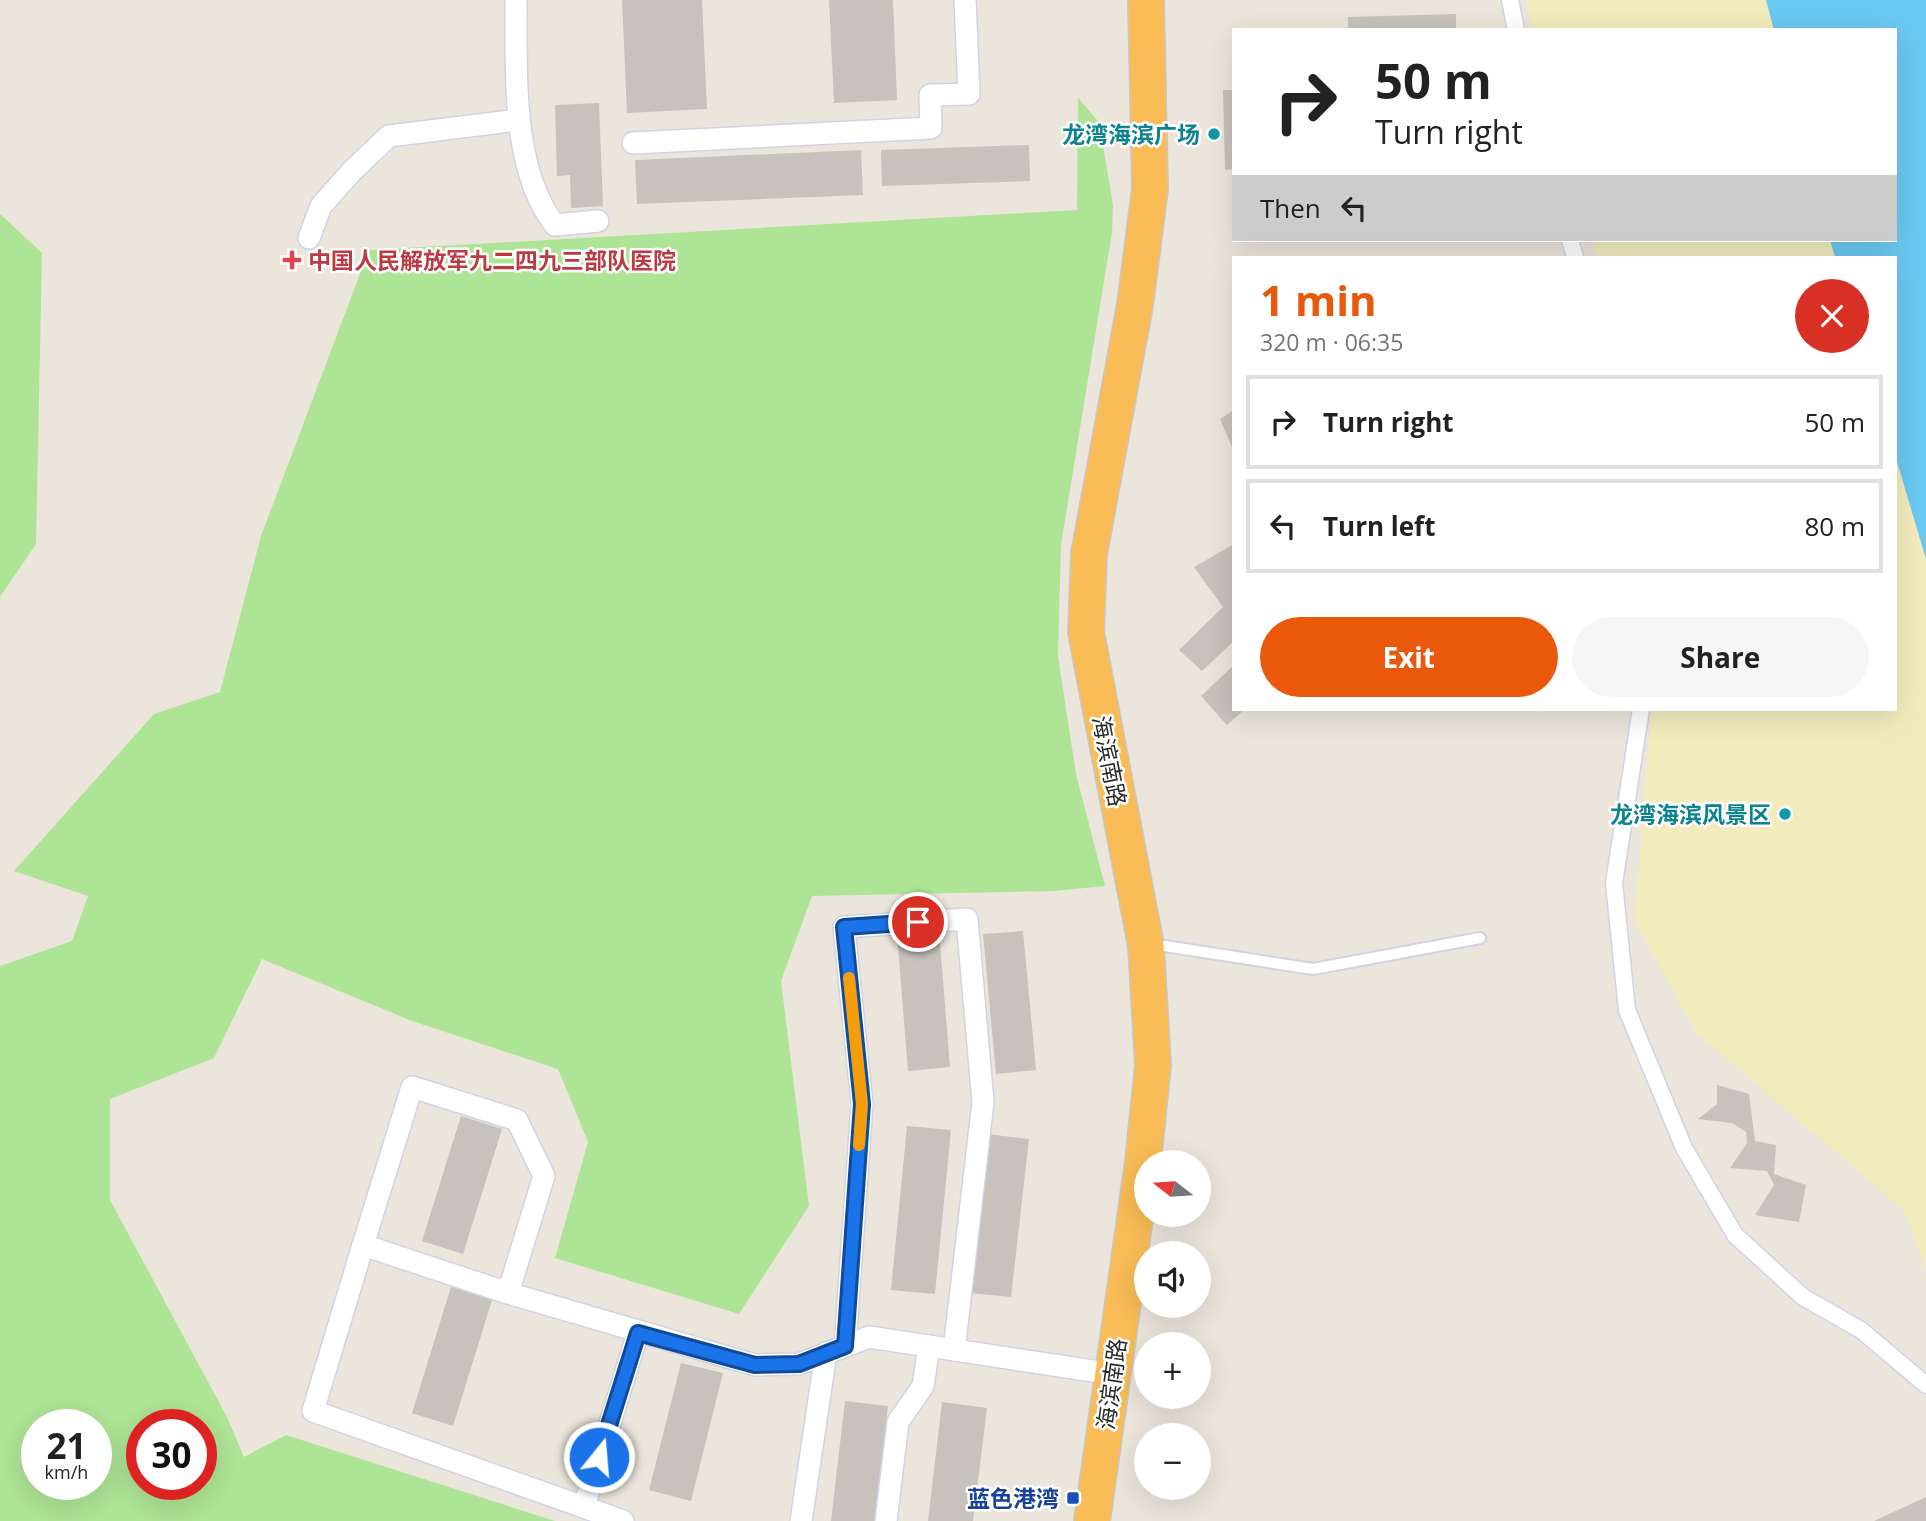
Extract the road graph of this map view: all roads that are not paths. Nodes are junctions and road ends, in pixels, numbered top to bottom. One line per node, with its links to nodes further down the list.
1 (516, 0): 7 (street)
2 (965, 0): 8 (street)
3 (1146, 0): 22 (highway, 海滨南路)
4 (1166, 0): 13 (highway, 海滨南路)
5 (1510, 0): 6 (street)
6 (1516, 28)
7 (518, 120): 9 (street); 10 (street)
8 (633, 143)
9 (598, 221)
10 (309, 237)
11 (1641, 711): 23 (street)
12 (1480, 938): 13 (lane)
13 (1165, 946): 14 (highway, 海滨南路)
14 (1163, 1150)
15 (363, 1245): 16 (street); 16 (street); 24 (street)
16 (508, 1293): 18 (street)
17 (1140, 1318): 29 (highway, 海滨南路)
18 (638, 1333): 20 (street); 24 (street)
19 (929, 1346): 20 (street); 21 (street); 27 (street)
20 (836, 1350): 21 (street); 26 (street)
21 (954, 1350): 22 (street)
22 (1112, 1374): 28 (highway, 海滨南路)
23 (1926, 1385)
24 (584, 1507): 25 (street)
25 (623, 1521)
26 (802, 1521)
27 (886, 1521)
28 (1092, 1521)
29 (1111, 1521)

